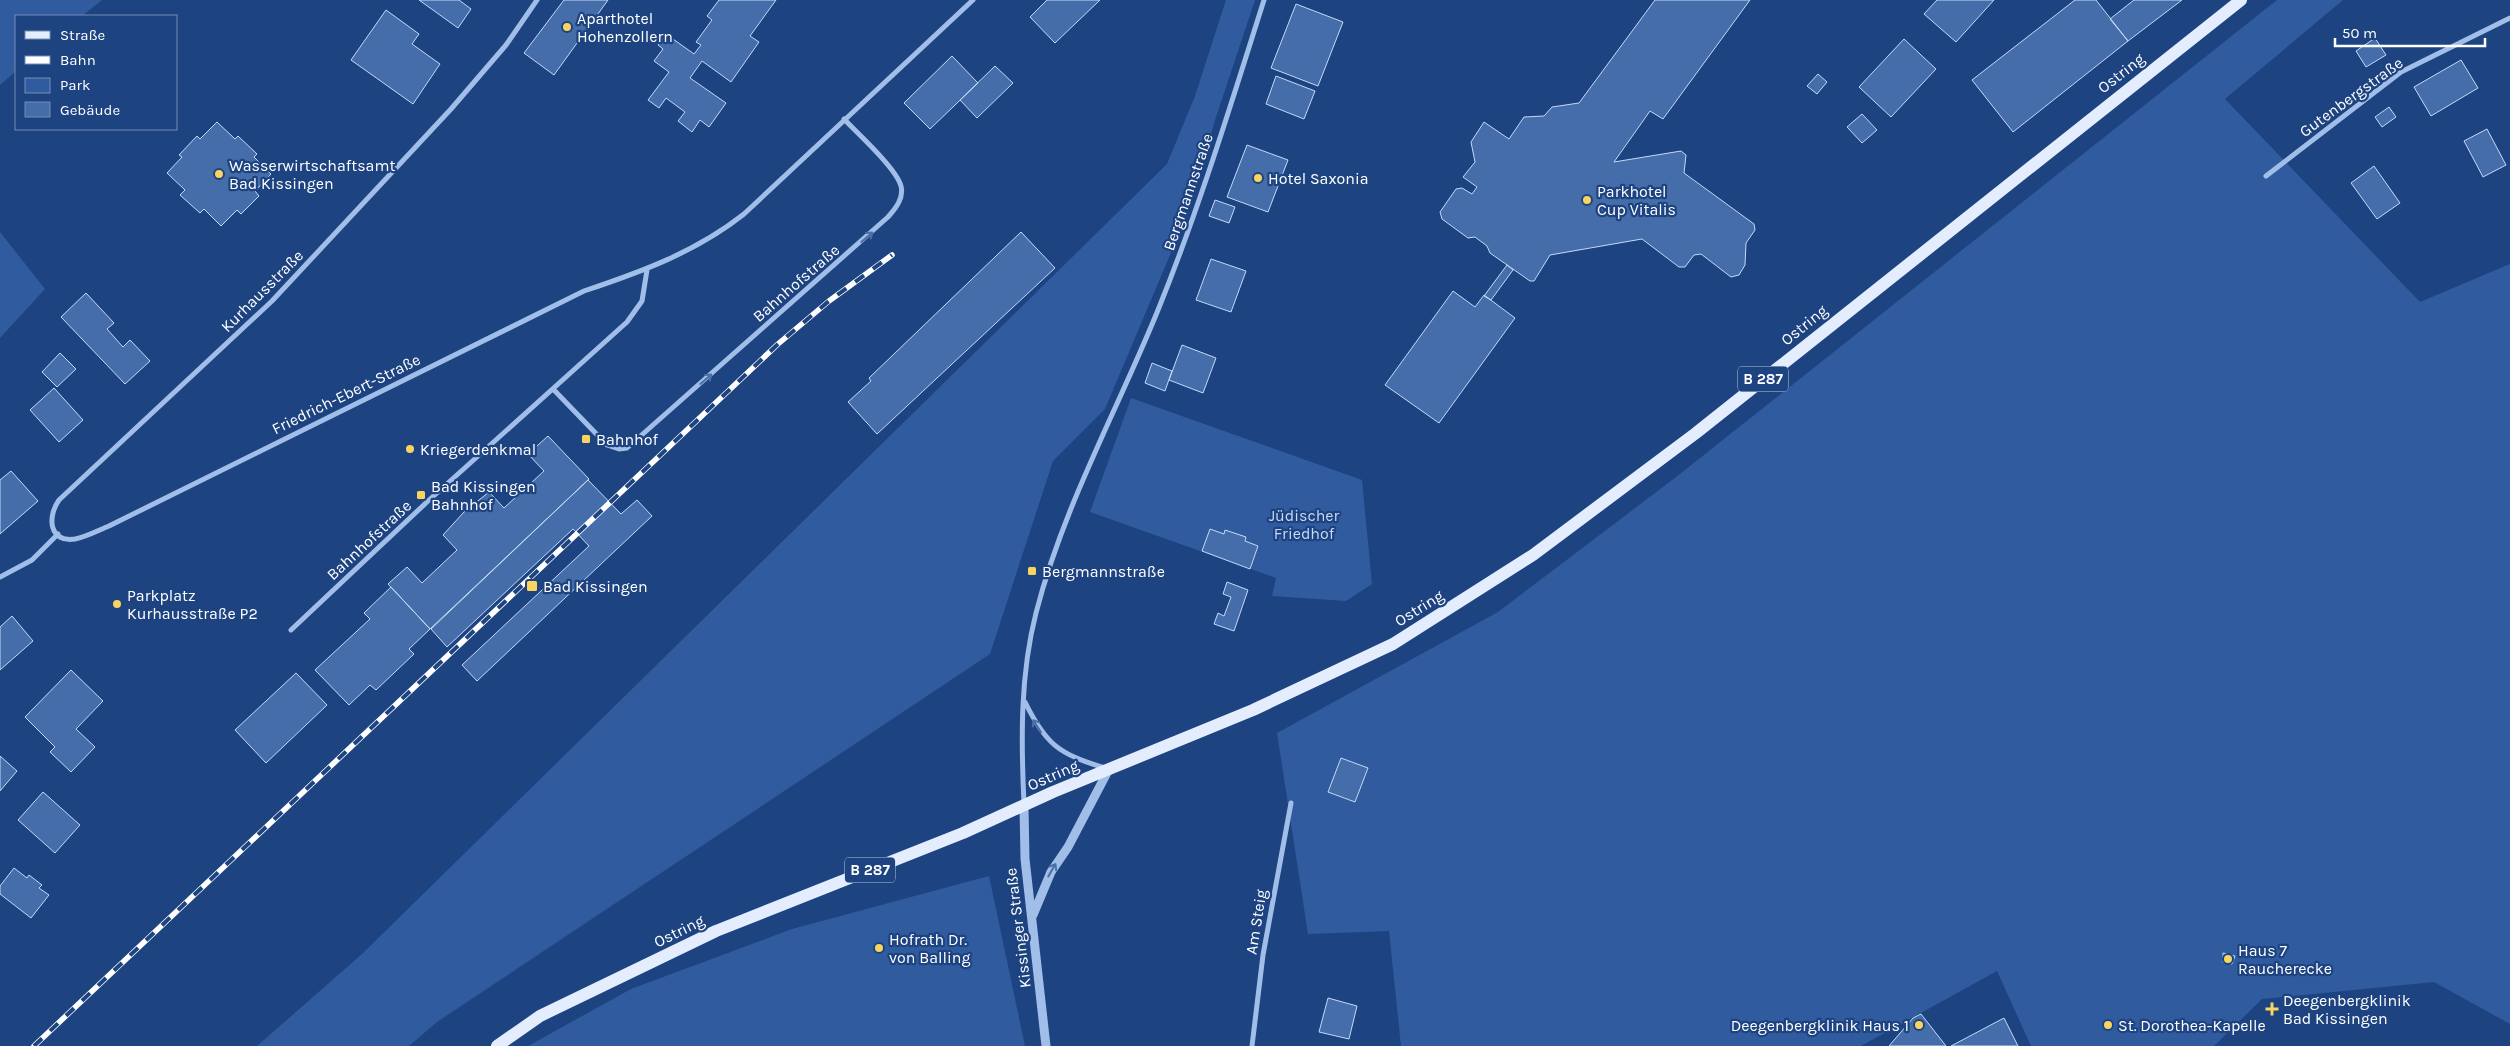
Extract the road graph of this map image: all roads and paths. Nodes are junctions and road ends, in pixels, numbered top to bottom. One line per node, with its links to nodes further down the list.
1 (537, 0): 10 (street, Kurhausstraße)
2 (973, 0): 6 (street)
3 (1264, 0): 13 (street, Bergmannstraße)
4 (2241, 0): 14 (main road, Ostring / B 287)
5 (2510, 18): 7 (street, Gutenbergstraße)
6 (844, 119): 8 (street); 9 (street, Bahnhofstraße, one-way to 6)
7 (2266, 176)
8 (647, 270): 9 (street, Bahnhofstraße); 10 (street, Friedrich-Ebert-Straße)
9 (553, 389): 12 (street, Bahnhofstraße)
10 (58, 534): 11 (street)
11 (0, 577)
12 (291, 630)
13 (1023, 700): 14 (street, one-way to 13); 16 (street, Bergmannstraße)
14 (1109, 769): 16 (main road, Ostring / B 287); 17 (street, one-way to 14)
15 (1290, 803): 20 (street, Am Steig)
16 (1024, 807): 17 (street, Kissinger Straße); 18 (main road, Ostring / B 287)
17 (1033, 915): 19 (street, Kissinger Straße)
18 (497, 1046)
19 (1046, 1046)
20 (1252, 1046)

